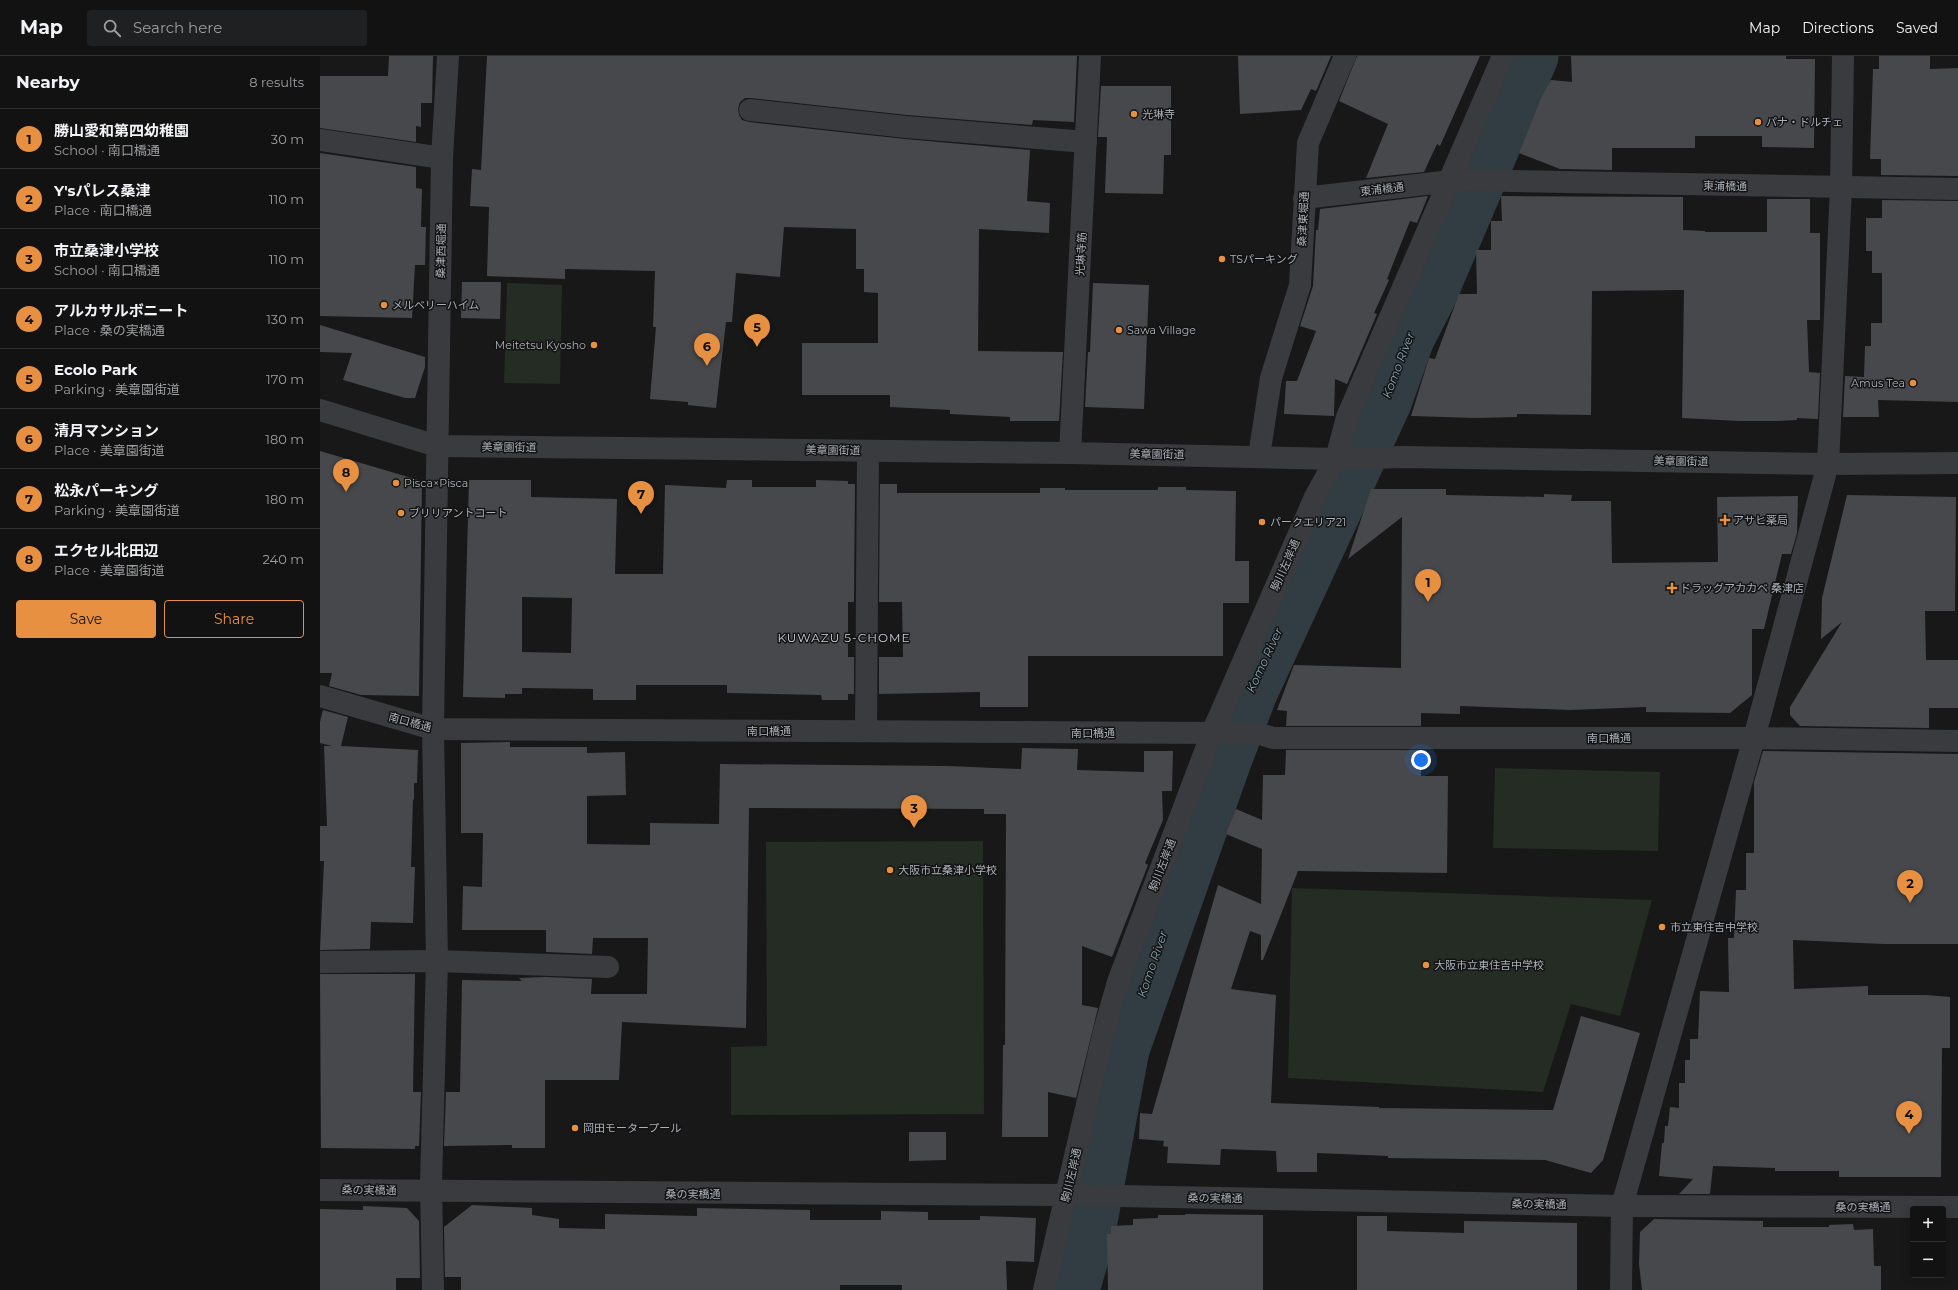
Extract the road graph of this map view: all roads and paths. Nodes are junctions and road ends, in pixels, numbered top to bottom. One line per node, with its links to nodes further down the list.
1 (448, 56): 9 (street, 桑津西堀通)
2 (1090, 56): 8 (street, 光琳寺筋)
3 (1345, 56): 13 (street, 桑津東堀通)
4 (1504, 56): 10 (street, 駒川左岸通)
5 (1844, 56): 11 (street)
6 (750, 110): 8 (street)
7 (320, 140): 9 (street)
8 (1086, 142): 17 (street, 光琳寺筋)
9 (442, 158): 15 (street, 桑津西堀通)
10 (1454, 181): 11 (street, 東浦橋通); 13 (street, 東浦橋通); 19 (street, 駒川左岸通)
11 (1841, 188): 12 (street, 東浦橋通); 21 (street)
12 (1958, 189)
13 (1304, 198): 18 (street, 桑津東堀通)
14 (320, 410): 15 (street, 美章園街道)
15 (437, 446): 16 (street, 美章園街道); 23 (street, 桑津西堀通)
16 (868, 450): 17 (street, 美章園街道); 24 (street)
17 (1070, 453): 18 (street, 美章園街道)
18 (1259, 456): 19 (street, 美章園街道)
19 (1343, 458): 21 (street, 美章園街道); 25 (street, 駒川左岸通)
20 (1958, 463): 21 (street, 美章園街道)
21 (1828, 464): 26 (street)
22 (320, 696): 23 (street, 南口橋通)
23 (433, 729): 24 (street, 南口橋通); 28 (street, 桑津西堀通)
24 (866, 731): 25 (street, 南口橋通)
25 (1218, 733): 26 (street, 南口橋通); 33 (street, 駒川左岸通)
26 (1754, 738): 27 (street, 南口橋通); 34 (street)
27 (1958, 741)
28 (437, 961): 29 (street); 30 (street); 32 (street, 桑津西堀通)
29 (320, 962)
30 (608, 967)
31 (320, 1190): 32 (street, 桑の実橋通)
32 (432, 1191): 33 (street, 桑の実橋通); 36 (street, 桑津西堀通)
33 (1072, 1196): 34 (street, 桑の実橋通); 37 (street, 駒川左岸通)
34 (1622, 1206): 35 (street, 桑の実橋通); 38 (street)
35 (1958, 1208)
36 (433, 1290)
37 (1044, 1290)
38 (1621, 1290)

